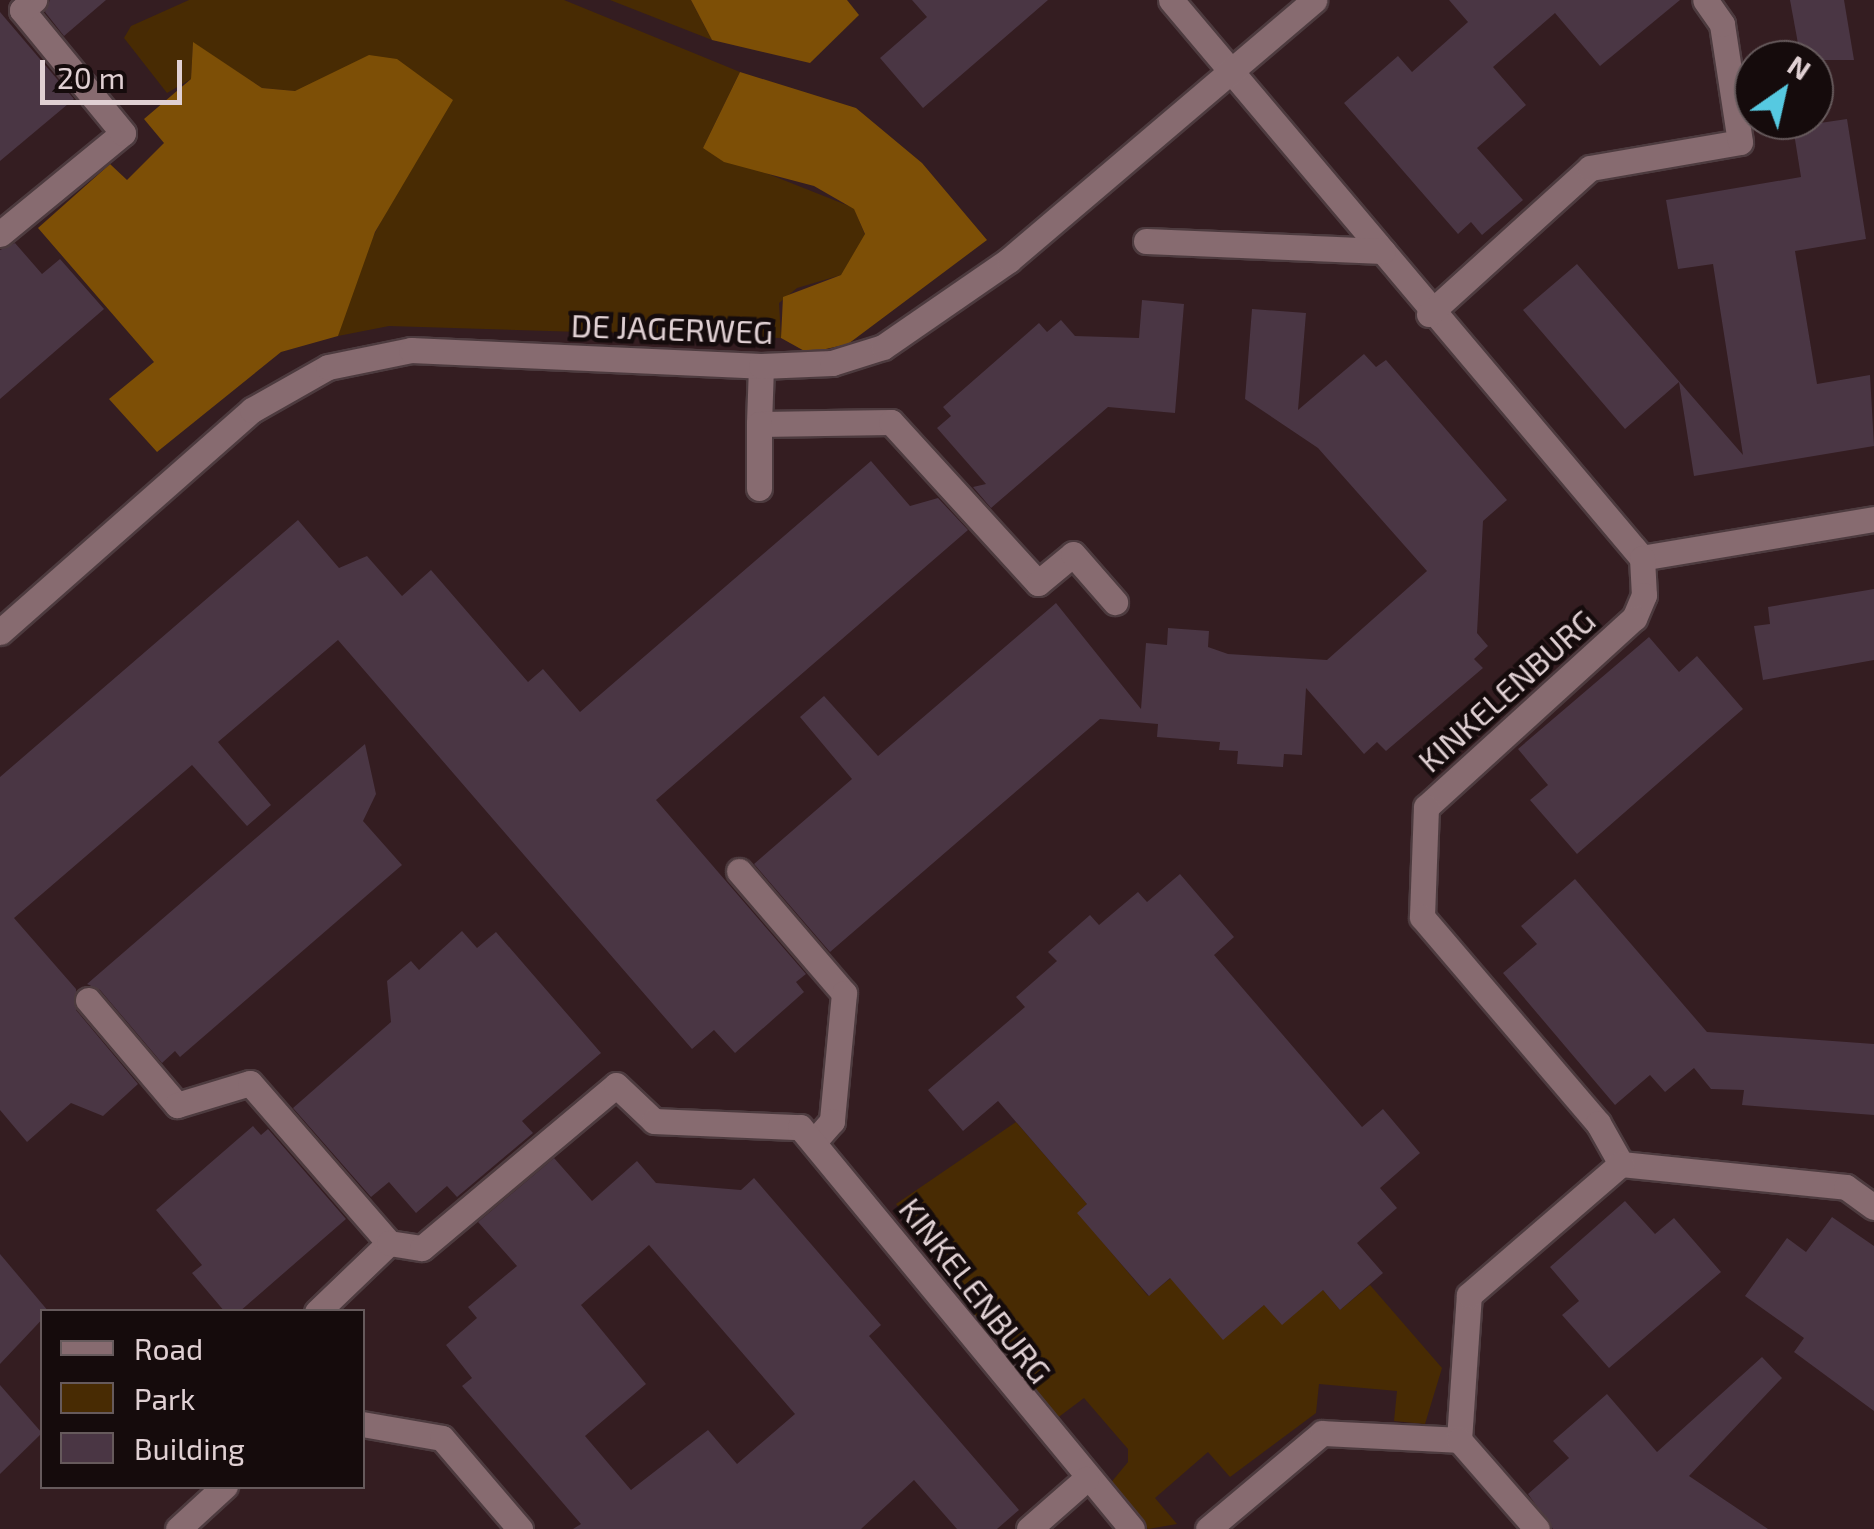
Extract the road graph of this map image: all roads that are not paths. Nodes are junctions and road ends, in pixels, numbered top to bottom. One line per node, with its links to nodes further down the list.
1 (34, 0): 6 (street)
2 (1170, 0): 5 (street)
3 (1314, 0): 5 (street, DE JAGERWEG)
4 (1705, 0): 9 (street)
5 (1232, 73): 8 (street); 10 (street, DE JAGERWEG)
6 (0, 234)
7 (1146, 241): 8 (street)
8 (1383, 251): 9 (street)
9 (1429, 314): 14 (street)
10 (761, 366): 11 (street); 16 (street, DE JAGERWEG)
11 (758, 424): 12 (street); 15 (street)
12 (759, 488)
13 (1874, 519): 14 (street)
14 (1642, 558): 20 (street, KINKELENBURG)
15 (1115, 602)
16 (0, 632)
17 (739, 871): 19 (street)
18 (88, 1000): 22 (street)
19 (814, 1142): 22 (street); 26 (street, KINKELENBURG)
20 (1621, 1164): 21 (street); 25 (street)
21 (1874, 1207)
22 (388, 1243): 23 (street)
23 (320, 1309)
24 (365, 1425): 29 (street)
25 (1459, 1440): 32 (street); 33 (street)
26 (1086, 1479): 30 (street); 31 (street, KINKELENBURG)
27 (222, 1489): 28 (street)
28 (178, 1529)
29 (520, 1529)
30 (1029, 1529)
31 (1132, 1529)
32 (1208, 1529)
33 (1537, 1529)

